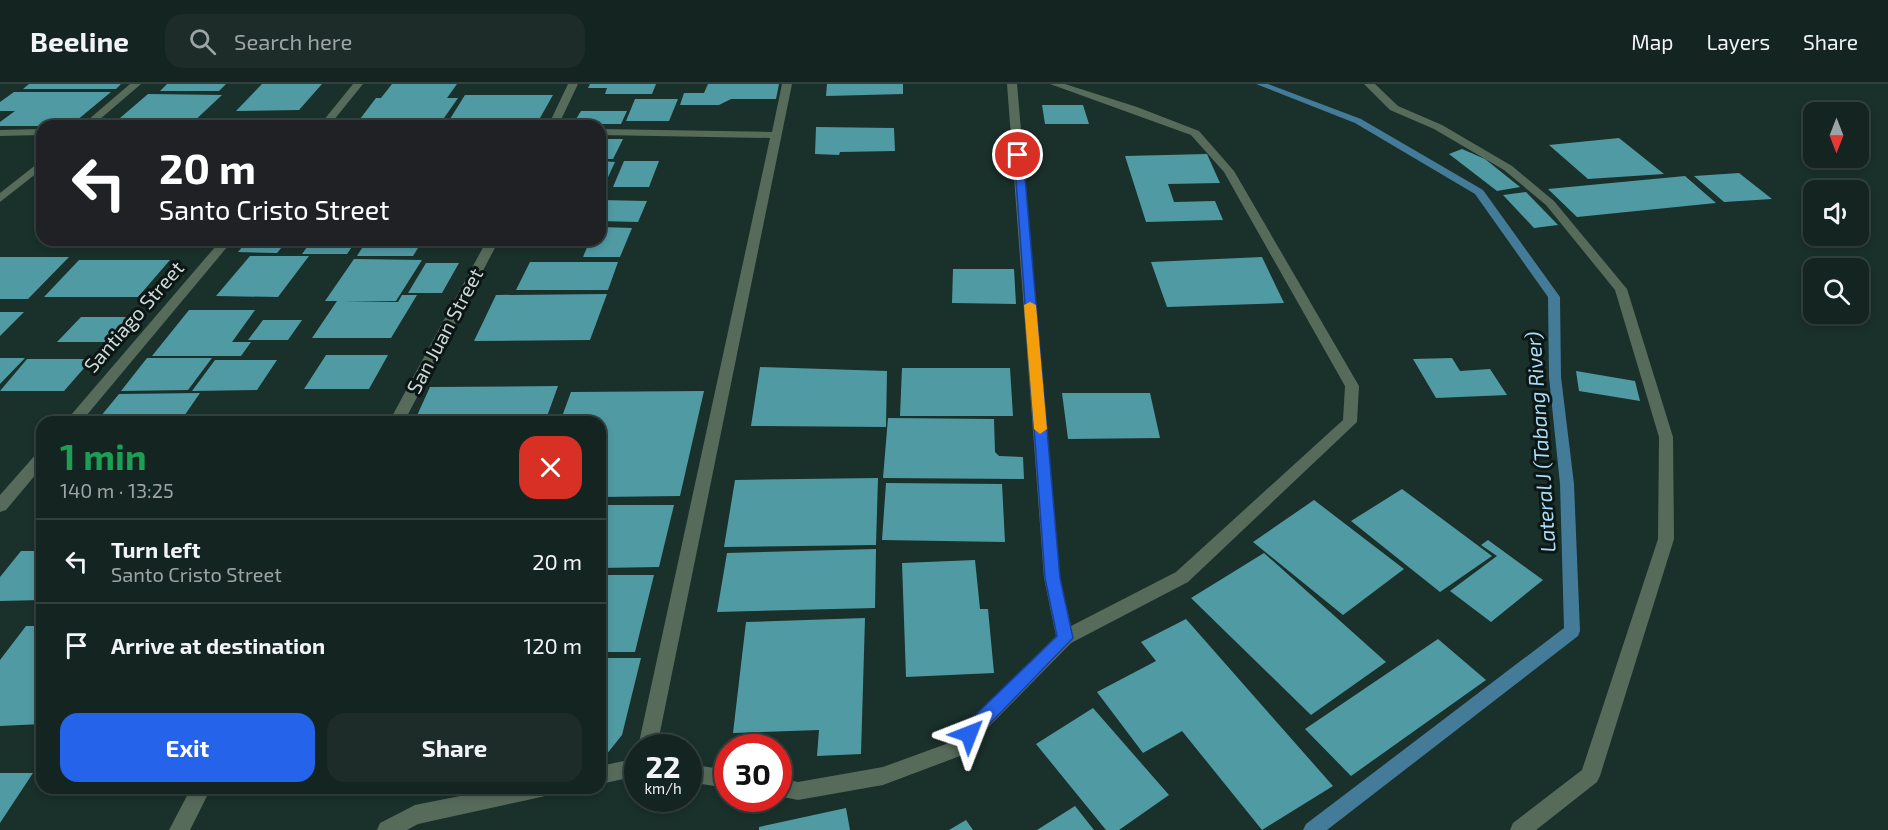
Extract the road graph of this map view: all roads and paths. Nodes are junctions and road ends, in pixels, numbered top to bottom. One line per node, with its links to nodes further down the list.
1 (136, 84): 8 (street)
2 (358, 84): 9 (street)
3 (573, 84): 10 (street)
4 (787, 84): 14 (street)
5 (1012, 84): 23 (street)
6 (1055, 84): 23 (street)
7 (1369, 84): 32 (street)
8 (93, 120)
9 (329, 120)
10 (556, 120)
11 (36, 132): 13 (street)
12 (606, 132): 14 (street)
13 (0, 133)
14 (774, 135): 24 (street)
15 (36, 168): 16 (street)
16 (0, 199)
17 (222, 246): 19 (street, Santiago Street)
18 (490, 246): 20 (street, San Juan Street)
19 (77, 416)
20 (399, 416)
21 (36, 463): 22 (street)
22 (0, 506)
23 (1065, 638): 27 (street)
24 (650, 734)
25 (624, 769): 26 (street)
26 (606, 774)
27 (792, 790)
28 (198, 794): 30 (street)
29 (513, 794): 31 (street)
30 (179, 830)
31 (387, 830)
32 (1520, 830)

